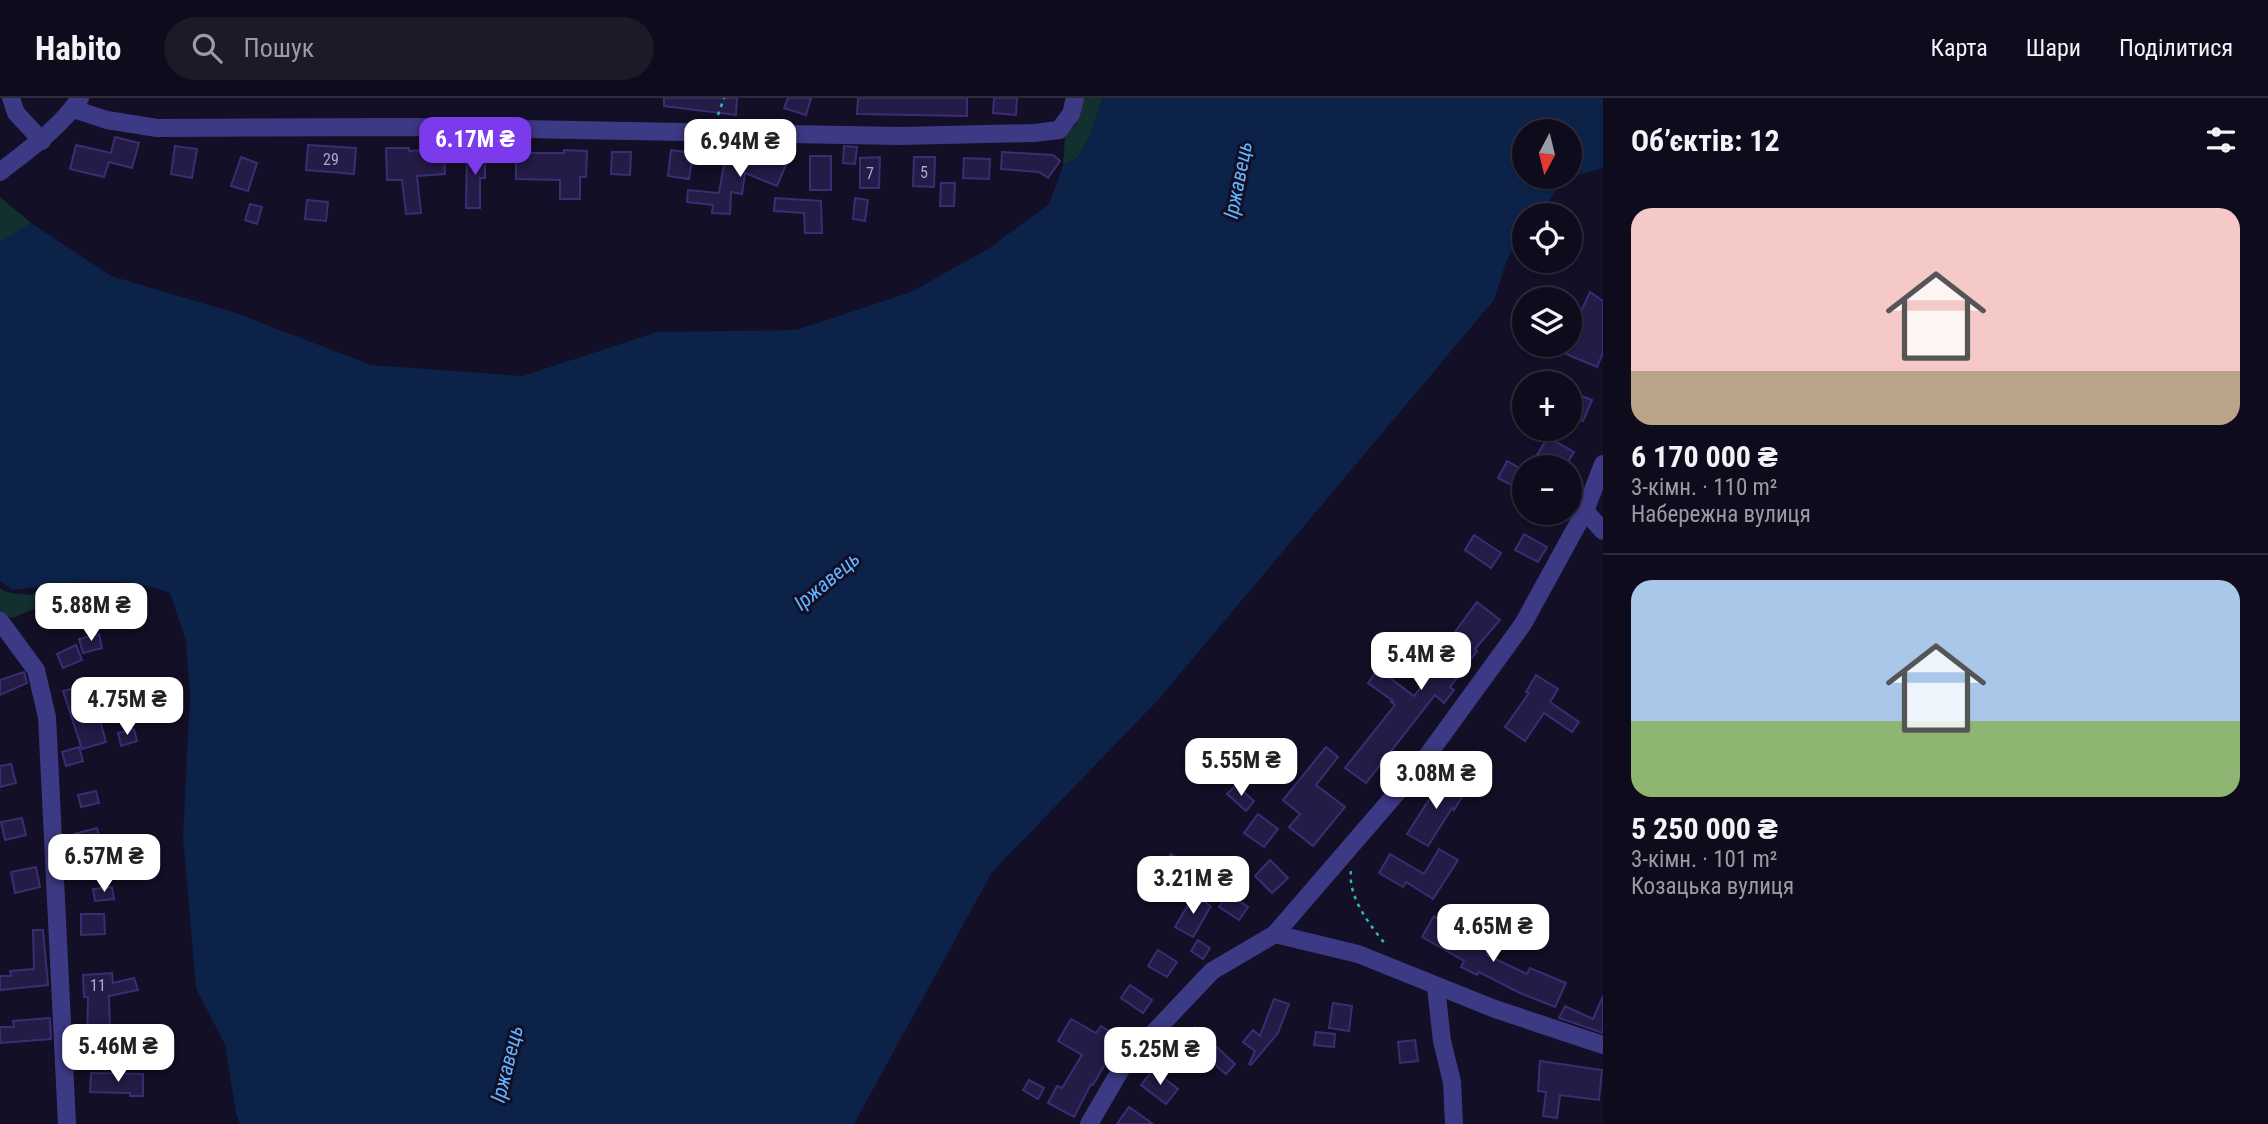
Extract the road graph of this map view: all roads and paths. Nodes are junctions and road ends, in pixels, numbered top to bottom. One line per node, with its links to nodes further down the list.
1 (11, 98): 4 (street)
2 (1075, 98): 3 (street)
3 (77, 103): 4 (street)
4 (42, 141): 5 (street)
5 (0, 172)
6 (1603, 464): 7 (street)
7 (1585, 511): 8 (street); 10 (street)
8 (1603, 531)
9 (0, 621): 15 (street)
10 (1353, 844): 11 (street); 12 (path)
11 (1275, 934): 13 (street); 16 (street)
12 (1386, 945)
13 (1436, 987): 14 (street); 17 (street)
14 (1603, 1045)
15 (67, 1124)
16 (1089, 1124)
17 (1454, 1124)

